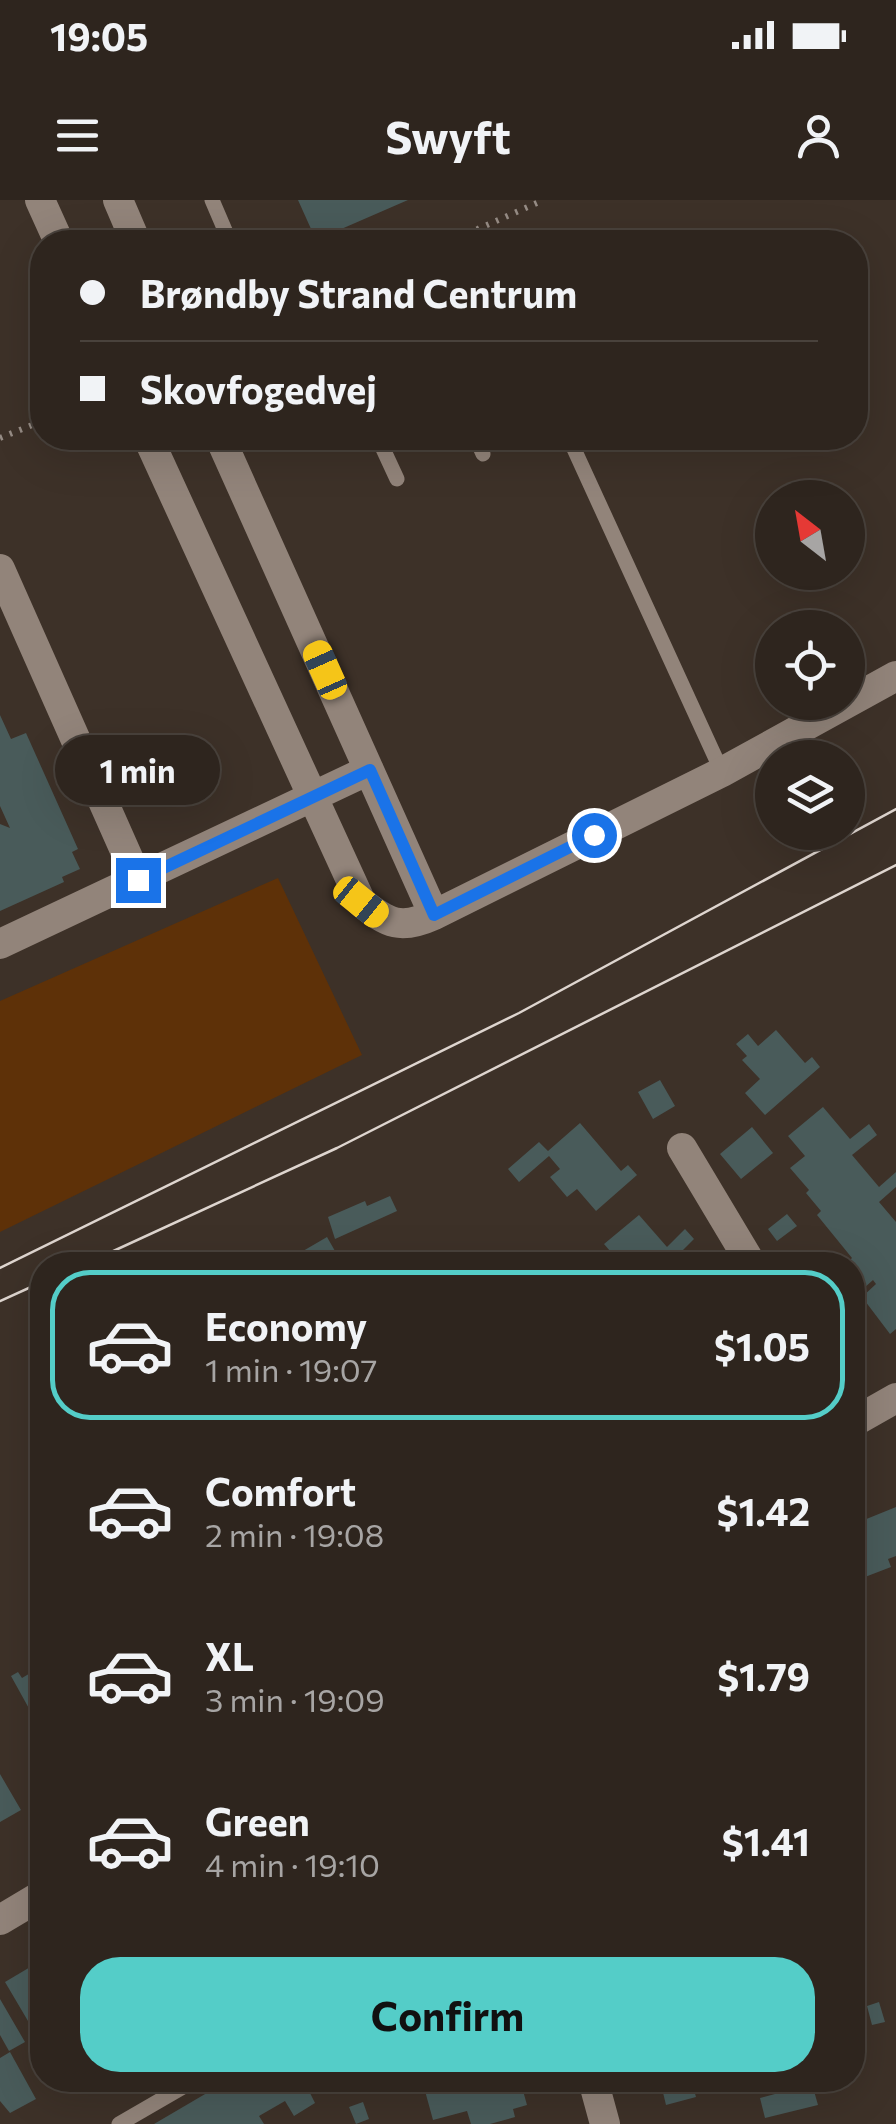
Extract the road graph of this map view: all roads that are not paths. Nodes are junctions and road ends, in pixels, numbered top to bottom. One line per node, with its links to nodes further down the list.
1 (40, 200): 4 (street)
2 (118, 200): 5 (street)
3 (212, 200): 6 (lane)
4 (54, 230)
5 (131, 230)
6 (225, 230)
7 (153, 450): 18 (street)
8 (225, 450): 16 (street)
9 (384, 450): 13 (lane)
10 (482, 450): 12 (lane)
11 (575, 450): 17 (lane)
12 (484, 454)
13 (397, 479)
14 (0, 569): 19 (street)
15 (896, 676): 17 (street)
16 (370, 770): 18 (street); 20 (street)
17 (722, 772): 20 (street)
18 (312, 798): 19 (street); 20 (street)
19 (138, 880): 21 (street)
20 (434, 915)
21 (0, 944)
22 (682, 1148): 23 (street)
23 (744, 1252)
24 (896, 1398): 25 (street)
25 (865, 1416)
26 (30, 1902): 27 (street)
27 (0, 1920)
28 (175, 2092): 30 (lane)
29 (596, 2092): 31 (street)
30 (119, 2124)
31 (605, 2124)

